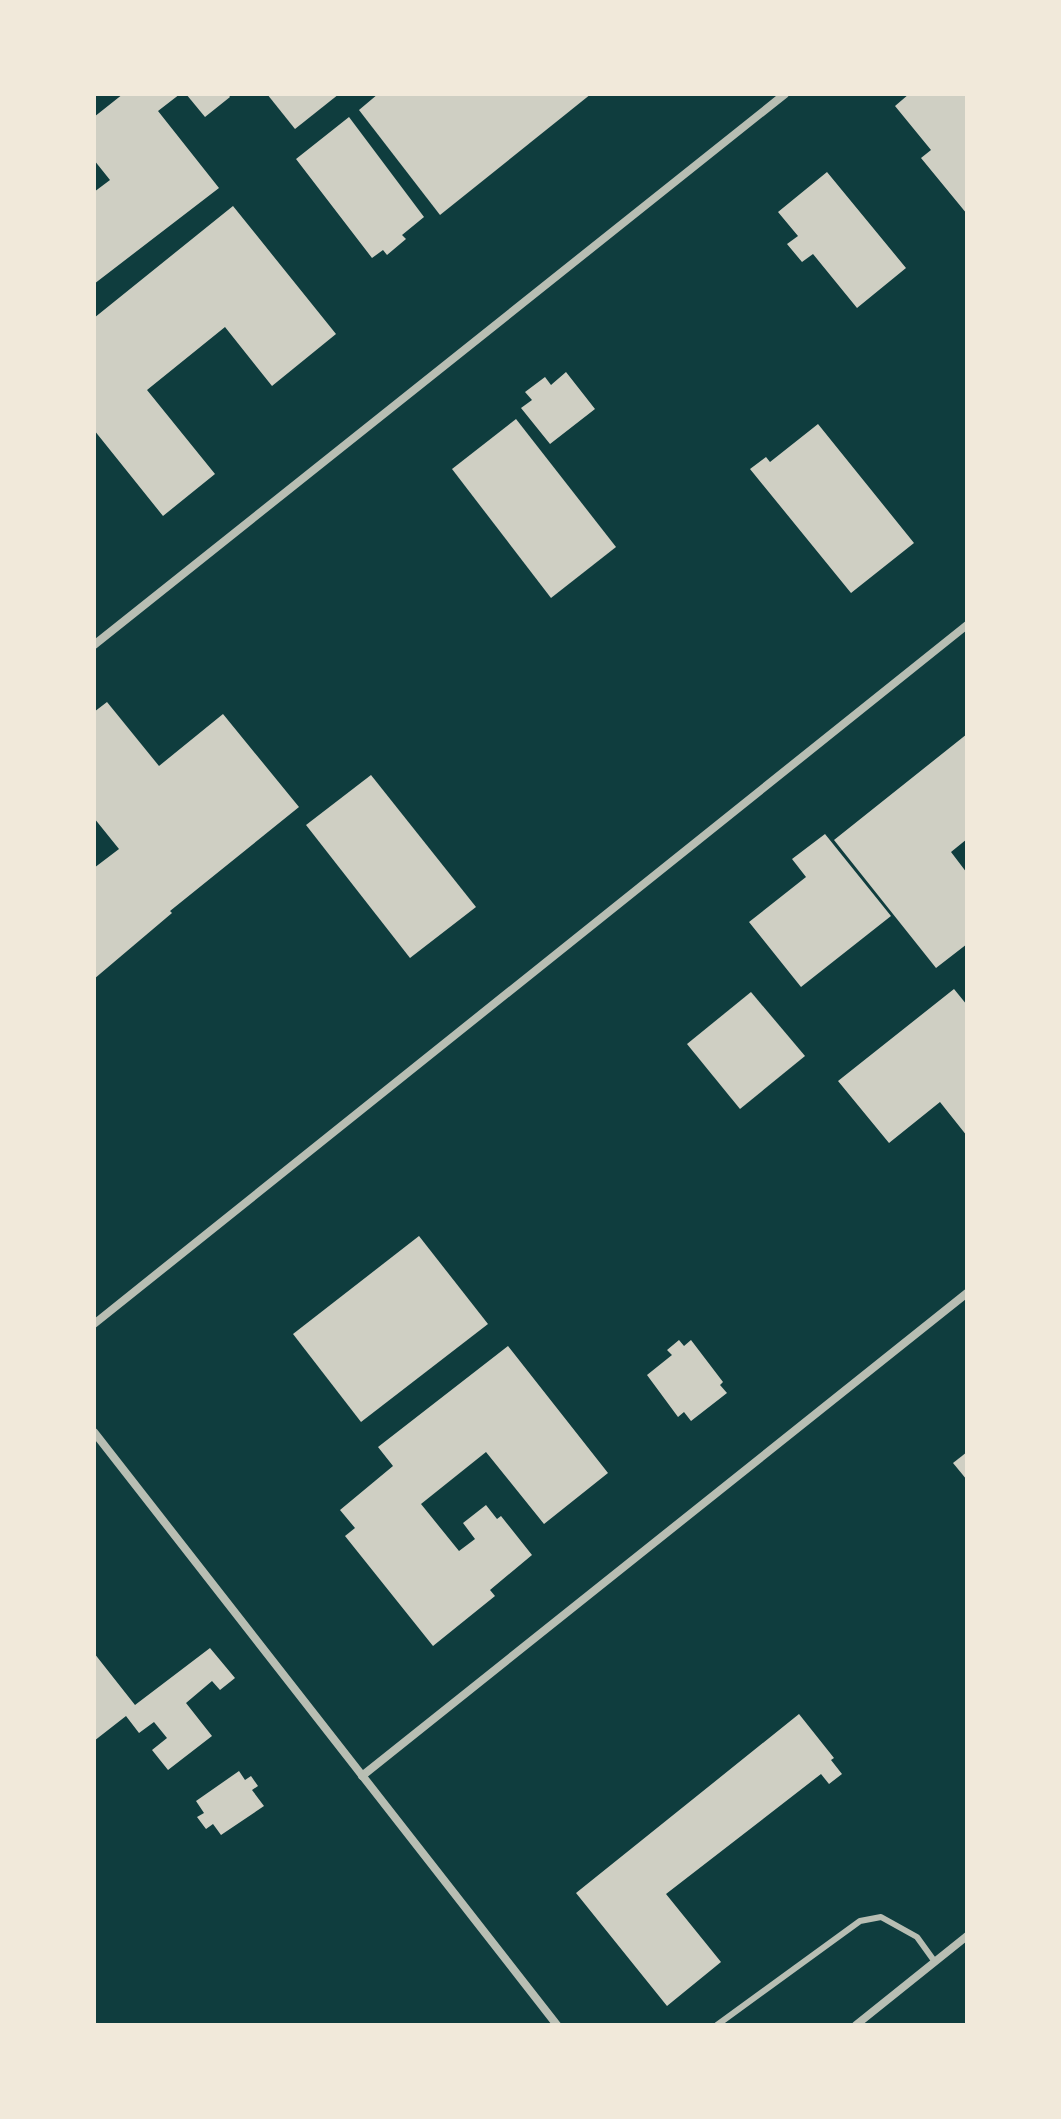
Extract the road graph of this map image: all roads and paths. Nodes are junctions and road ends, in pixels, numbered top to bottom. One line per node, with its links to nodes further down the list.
1 (785, 94): 3 (street)
2 (967, 625): 5 (street)
3 (94, 645)
4 (967, 1293): 7 (street)
5 (94, 1324)
6 (94, 1432): 7 (street)
7 (362, 1776): 10 (street)
8 (967, 1936): 9 (street)
9 (935, 1962): 11 (lane); 12 (street)
10 (557, 2025)
11 (717, 2025)
12 (856, 2025)

